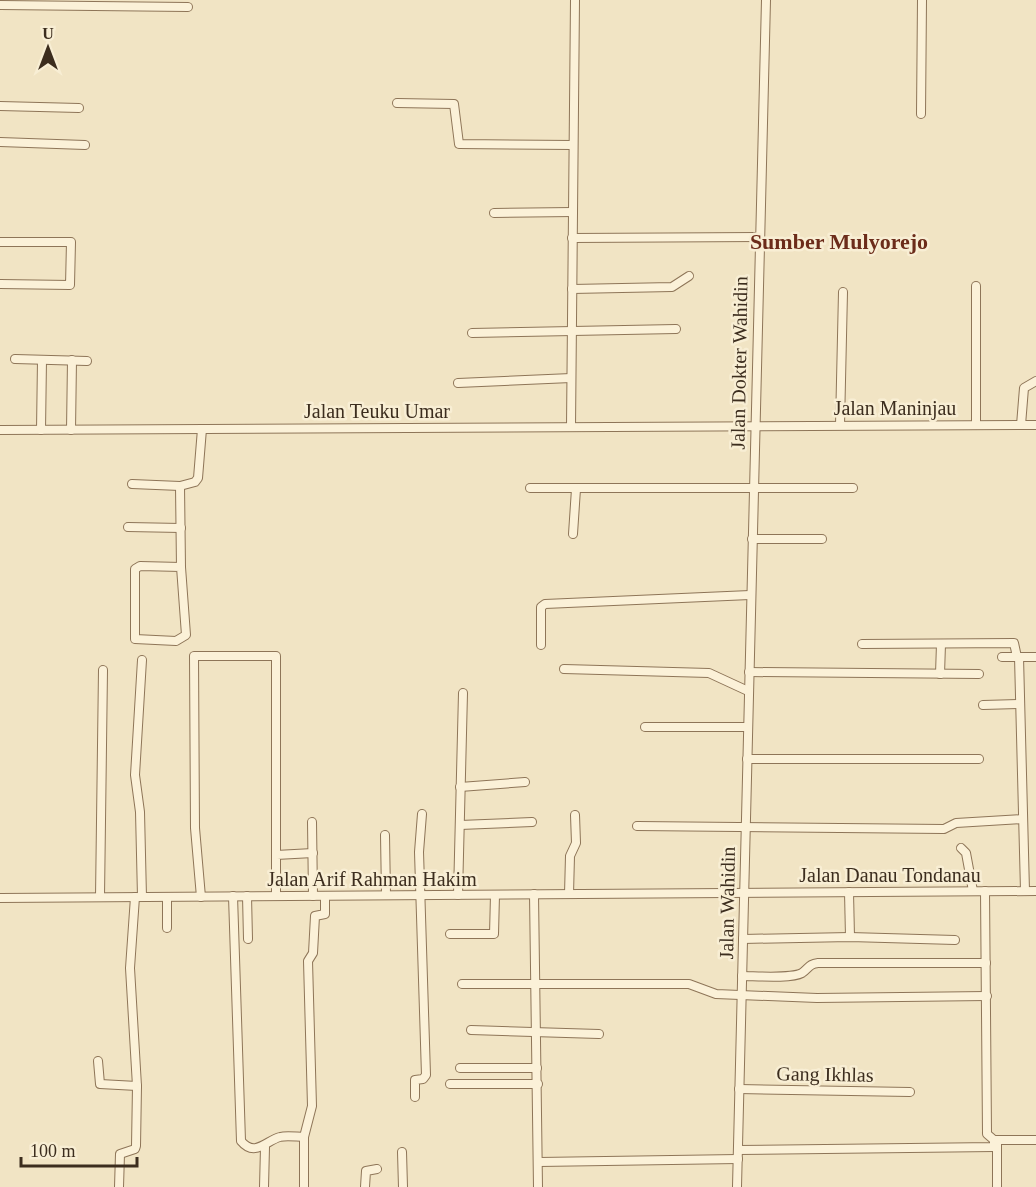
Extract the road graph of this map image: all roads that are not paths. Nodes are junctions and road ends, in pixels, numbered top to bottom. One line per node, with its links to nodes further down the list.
1 (575, 0): 12 (street)
2 (766, 0): 15 (street, Jalan Dokter Wahidin)
3 (922, 0): 9 (street)
4 (0, 5): 5 (street)
5 (188, 7)
6 (397, 103): 12 (street)
7 (0, 106): 8 (street)
8 (79, 108)
9 (921, 114)
10 (0, 142): 11 (street)
11 (85, 145)
12 (573, 146): 13 (street)
13 (573, 212): 14 (street); 16 (street)
14 (494, 213)
15 (759, 237): 16 (street); 33 (street, Jalan Dokter Wahidin)
16 (572, 238): 21 (street)
17 (0, 242): 19 (street)
18 (689, 276): 21 (street)
19 (0, 284)
20 (976, 286): 35 (street)
21 (572, 289): 24 (street)
22 (843, 292): 34 (street)
23 (676, 329): 24 (street)
24 (572, 332): 25 (street); 30 (street)
25 (472, 333)
26 (15, 359): 27 (street)
27 (42, 360): 28 (street); 41 (street)
28 (72, 360): 29 (street); 42 (street)
29 (87, 361)
30 (571, 378): 32 (street); 38 (street)
31 (1036, 381): 36 (street)
32 (458, 383)
33 (754, 425): 34 (street, Jalan Maninjau); 38 (street, Jalan Teuku Umar); 48 (street, Jalan Dokter Wahidin)
34 (840, 425): 35 (street, Jalan Maninjau)
35 (976, 425): 36 (street, Jalan Maninjau)
36 (1021, 425): 37 (street, Jalan Maninjau)
37 (1036, 425)
38 (571, 427): 39 (street, Jalan Teuku Umar)
39 (202, 429): 42 (street, Jalan Teuku Umar); 44 (street)
40 (0, 430): 41 (street, Jalan Teuku Umar)
41 (41, 430): 42 (street, Jalan Teuku Umar)
42 (71, 430)
43 (132, 484): 44 (street)
44 (180, 486): 50 (street)
45 (530, 488): 47 (street)
46 (853, 488): 48 (street)
47 (576, 489): 48 (street); 51 (street)
48 (753, 489): 52 (street, Jalan Dokter Wahidin)
49 (128, 527): 50 (street)
50 (181, 528): 54 (street)
51 (573, 534)
52 (752, 539): 53 (street); 55 (street, Jalan Dokter Wahidin)
53 (822, 539)
54 (181, 567): 54 (street)
55 (750, 595): 56 (street, Jalan Dokter Wahidin); 59 (street)
56 (750, 620): 66 (street, Jalan Wahidin)
57 (862, 644): 58 (street)
58 (941, 644): 61 (street); 67 (street)
59 (541, 645)
60 (1002, 657): 61 (street)
61 (1018, 657): 62 (street); 71 (street)
62 (1036, 657)
63 (142, 660): 109 (street)
64 (564, 669): 69 (street)
65 (103, 670): 108 (street)
66 (749, 672): 67 (street); 69 (street, Jalan Wahidin)
67 (940, 674): 68 (street)
68 (979, 674)
69 (748, 691): 74 (street, Jalan Wahidin)
70 (463, 693): 78 (street)
71 (1020, 704): 72 (street); 81 (street)
72 (983, 705)
73 (645, 727): 74 (street)
74 (747, 727): 75 (street, Jalan Wahidin)
75 (747, 759): 76 (street); 86 (street, Jalan Wahidin)
76 (979, 759)
77 (525, 782): 78 (street)
78 (460, 787): 84 (street)
79 (422, 814): 101 (street)
80 (575, 815): 99 (street)
81 (1023, 819): 86 (street); 93 (street)
82 (312, 822): 89 (street)
83 (532, 822): 84 (street)
84 (460, 825): 102 (street)
85 (637, 826): 86 (street)
86 (745, 826): 96 (street, Jalan Wahidin)
87 (385, 835): 100 (street)
88 (962, 848): 91 (street)
89 (313, 853): 90 (street); 106 (street)
90 (276, 855): 105 (street); 111 (street)
91 (973, 891): 92 (street, Jalan Danau Tondanau); 95 (street, Jalan Danau Tondanau)
92 (985, 891): 93 (street, Jalan Danau Tondanau); 119 (street)
93 (1025, 891): 94 (street, Jalan Danau Tondanau)
94 (1036, 891)
95 (849, 892): 96 (street, Jalan Danau Tondanau); 115 (street)
96 (744, 893): 99 (street, Jalan Arif Rahman Hakim); 117 (street, Jalan Wahidin)
97 (495, 894): 98 (street, Jalan Arif Rahman Hakim); 102 (street, Jalan Arif Rahman Hakim); 114 (street)
98 (534, 894): 99 (street, Jalan Arif Rahman Hakim); 121 (street)
99 (569, 894)
100 (386, 895): 101 (street, Jalan Arif Rahman Hakim); 107 (street, Jalan Arif Rahman Hakim)
101 (421, 895): 102 (street, Jalan Arif Rahman Hakim); 136 (street)
102 (458, 895)
103 (233, 896): 104 (street, Jalan Arif Rahman Hakim); 111 (street, Jalan Arif Rahman Hakim); 140 (street)
104 (247, 896): 105 (street, Jalan Arif Rahman Hakim); 116 (street)
105 (276, 896): 106 (street, Jalan Arif Rahman Hakim)
106 (313, 896): 107 (street, Jalan Arif Rahman Hakim)
107 (325, 896): 137 (street)
108 (100, 897): 109 (street, Jalan Arif Rahman Hakim); 112 (street, Jalan Arif Rahman Hakim)
109 (139, 897): 110 (street, Jalan Arif Rahman Hakim); 133 (street)
110 (167, 897): 111 (street, Jalan Arif Rahman Hakim); 113 (street)
111 (201, 897)
112 (0, 898)
113 (167, 928)
114 (450, 934)
115 (850, 937): 117 (street); 118 (street)
116 (248, 939)
117 (743, 939): 120 (street, Jalan Wahidin)
118 (955, 940)
119 (986, 963): 120 (street); 124 (street)
120 (742, 976): 123 (street, Jalan Wahidin)
121 (536, 983): 122 (street); 123 (street); 126 (street)
122 (462, 984)
123 (741, 993): 124 (street); 134 (street, Jalan Wahidin)
124 (987, 996): 138 (street)
125 (471, 1030): 126 (street)
126 (537, 1031): 127 (street); 130 (street)
127 (599, 1034)
128 (98, 1061): 133 (street)
129 (460, 1068): 130 (street)
130 (537, 1068): 132 (street)
131 (450, 1084): 132 (street)
132 (538, 1084): 144 (street)
133 (137, 1086): 146 (street)
134 (739, 1089): 135 (street, Gang Ikhlas); 141 (street, Jalan Wahidin)
135 (910, 1092)
136 (415, 1097)
137 (304, 1137): 140 (street); 148 (street)
138 (995, 1140): 139 (street); 141 (street); 153 (street)
139 (1036, 1140)
140 (265, 1146): 147 (street)
141 (738, 1150): 143 (street, Jalan Wahidin)
142 (402, 1152): 150 (street)
143 (738, 1159): 144 (street); 152 (street, Jalan Wahidin)
144 (539, 1162): 151 (street)
145 (377, 1169): 149 (street)
146 (119, 1187)
147 (264, 1187)
148 (304, 1187)
149 (365, 1187)
150 (403, 1187)
151 (538, 1187)
152 (737, 1187)
153 (997, 1187)

